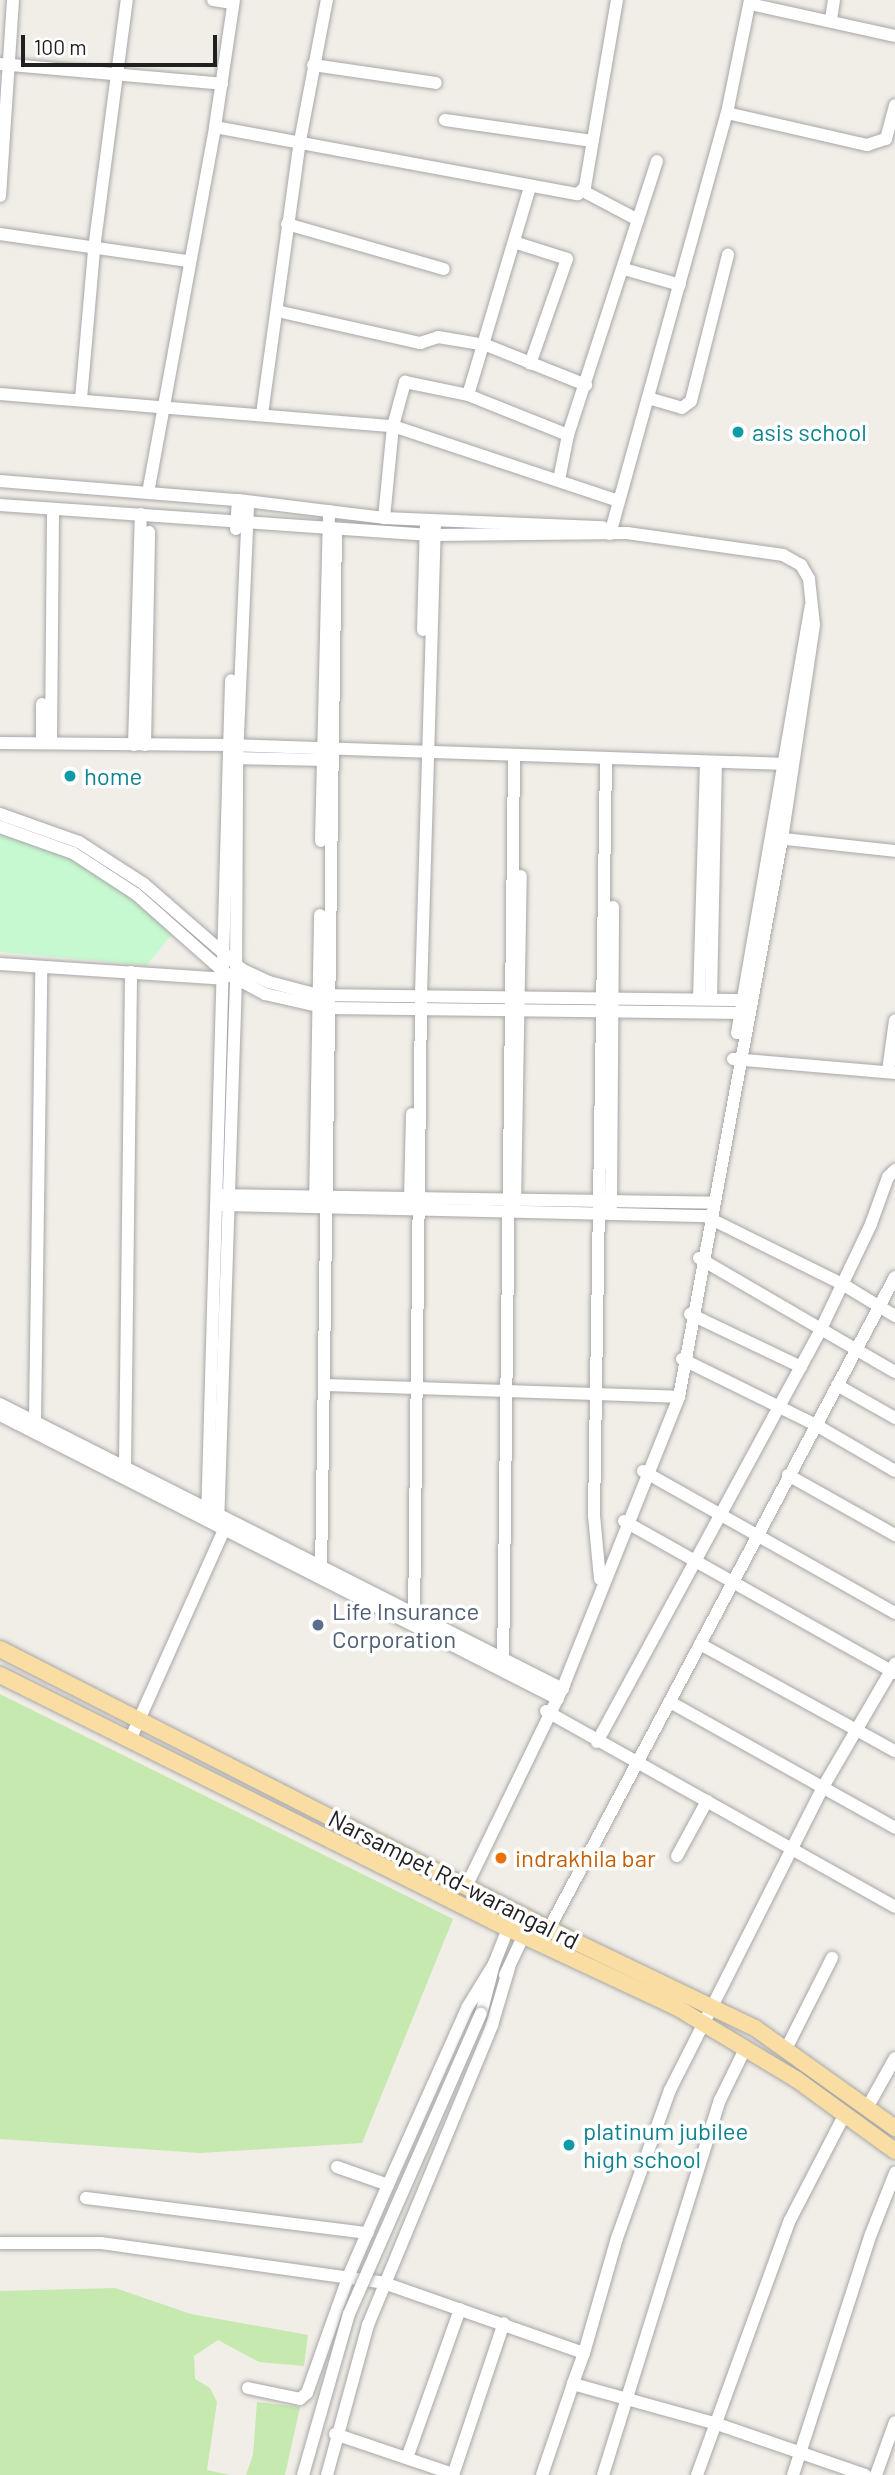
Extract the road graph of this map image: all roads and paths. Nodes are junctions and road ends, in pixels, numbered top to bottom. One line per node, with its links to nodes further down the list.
1 (13, 0): 11 (street)
2 (127, 0): 13 (street)
3 (213, 0): 7 (street)
4 (327, 0): 12 (street)
5 (617, 0): 21 (street)
6 (834, 0): 9 (street)
7 (233, 2): 14 (street)
8 (750, 2): 9 (street); 17 (street)
9 (831, 19): 10 (street)
10 (895, 36)
11 (5, 64): 13 (street); 25 (street)
12 (313, 65): 15 (street); 20 (street)
13 (120, 71): 14 (street); 30 (street)
14 (222, 83): 19 (street)
15 (436, 83)
16 (895, 104): 17 (street)
17 (727, 113): 35 (street)
18 (445, 120): 21 (street)
19 (215, 127): 20 (street); 32 (street)
20 (299, 142): 23 (street); 27 (street)
21 (593, 142): 24 (street)
22 (657, 161): 26 (street)
23 (530, 187): 24 (street); 29 (street)
24 (583, 191): 26 (street)
25 (0, 196)
26 (638, 220): 34 (street)
27 (287, 224): 33 (street); 36 (street)
28 (0, 234): 30 (street)
29 (517, 243): 37 (street); 38 (street)
30 (94, 249): 32 (street); 43 (street)
31 (728, 255): 42 (street)
32 (188, 261): 44 (street)
33 (444, 269)
34 (624, 269): 35 (street); 39 (street)
35 (680, 285): 42 (street)
36 (277, 311): 37 (street); 45 (street)
37 (486, 345): 38 (street); 41 (street)
38 (530, 364): 39 (street)
39 (586, 385): 47 (street)
40 (0, 394): 43 (street)
41 (468, 395): 46 (street); 47 (street)
42 (648, 398): 52 (street)
43 (81, 399): 44 (street)
44 (165, 405): 45 (street); 50 (street)
45 (262, 414): 46 (street)
46 (393, 426): 48 (street); 57 (street)
47 (568, 435): 48 (street)
48 (559, 480): 52 (street)
49 (0, 481): 50 (street)
50 (148, 494): 51 (street)
51 (243, 501): 55 (street); 58 (street)
52 (618, 501): 61 (street)
53 (0, 505): 54 (street)
54 (49, 508): 56 (street); 62 (street)
55 (329, 511): 57 (street); 60 (street)
56 (146, 514): 58 (street); 64 (street)
57 (384, 519): 59 (street)
58 (240, 522): 60 (street); 65 (street)
59 (430, 528): 60 (street); 61 (street); 67 (street)
60 (332, 530): 66 (street)
61 (611, 531): 71 (street)
62 (46, 742): 63 (street); 64 (street)
63 (0, 743)
64 (140, 745): 65 (street)
65 (233, 752): 66 (street); 76 (street); 77 (street)
66 (328, 755): 67 (street); 84 (street)
67 (424, 758): 68 (street); 83 (street)
68 (517, 761): 69 (street); 85 (street)
69 (608, 763): 70 (street); 86 (street)
70 (711, 765): 71 (street); 82 (street)
71 (786, 768): 74 (street)
72 (0, 814): 76 (street)
73 (0, 827): 81 (street)
74 (777, 838): 75 (street); 87 (street)
75 (895, 852)
76 (224, 953): 77 (street); 81 (street)
77 (236, 963): 81 (street); 84 (street)
78 (0, 964): 79 (street)
79 (41, 967): 80 (street); 120 (street)
80 (131, 972): 81 (street); 122 (street)
81 (228, 977): 84 (street); 92 (street)
82 (705, 999): 86 (street); 87 (street)
83 (418, 1000): 84 (street); 85 (street); 93 (street)
84 (323, 1001): 94 (street)
85 (515, 1002): 86 (street); 96 (street)
86 (610, 1005): 87 (street); 97 (street)
87 (746, 1006): 89 (street)
88 (895, 1020): 90 (street)
89 (736, 1059): 90 (street); 95 (street)
90 (891, 1072)
91 (895, 1170): 101 (street)
92 (222, 1200): 94 (street); 127 (street)
93 (417, 1200): 94 (street); 96 (street); 112 (street)
94 (321, 1201): 110 (street)
95 (710, 1203): 97 (street); 98 (street)
96 (510, 1204): 97 (street); 113 (street)
97 (605, 1206): 98 (street); 114 (street)
98 (708, 1218): 99 (street); 101 (street)
99 (701, 1259): 103 (street); 105 (street)
100 (895, 1277): 102 (street)
101 (844, 1285): 102 (street); 105 (street)
102 (881, 1308): 104 (street); 106 (street)
103 (693, 1315): 107 (street); 108 (street)
104 (895, 1316)
105 (821, 1329): 106 (street); 108 (street)
106 (856, 1352): 109 (street); 111 (street)
107 (685, 1360): 115 (street); 117 (street)
108 (801, 1367): 117 (street)
109 (895, 1372)
110 (325, 1385): 112 (street); 132 (street)
111 (836, 1385): 119 (street); 121 (street)
112 (416, 1386): 113 (street); 136 (street)
113 (506, 1389): 114 (street); 139 (street)
114 (597, 1391): 115 (street); 133 (street)
115 (676, 1397): 124 (street)
116 (0, 1404): 120 (street)
117 (777, 1406): 121 (street); 126 (street)
118 (0, 1415): 127 (street)
119 (895, 1418)
120 (35, 1422): 122 (street)
121 (816, 1425): 123 (street); 125 (street)
122 (125, 1467): 127 (street)
123 (895, 1471)
124 (646, 1473): 126 (street); 128 (street)
125 (788, 1475): 129 (street); 130 (street)
126 (719, 1510): 129 (street); 131 (street)
127 (217, 1519): 132 (street); 145 (street)
128 (626, 1523): 131 (street); 133 (street); 142 (street)
129 (757, 1535): 134 (street); 135 (street)
130 (895, 1535)
131 (692, 1560): 134 (street); 148 (street)
132 (321, 1571): 136 (street)
133 (600, 1579): 142 (street)
134 (732, 1582): 137 (street); 140 (street)
135 (895, 1613)
136 (414, 1618): 139 (street)
137 (700, 1644): 143 (street); 146 (street)
138 (0, 1649): 145 (main road, Narsampet Rd-warangal rd)
139 (503, 1664): 142 (street)
140 (894, 1669): 146 (street)
141 (0, 1675): 147 (main road, Narsampet Rd-warangal rd)
142 (558, 1692): 144 (street)
143 (670, 1702): 150 (street); 151 (street)
144 (548, 1714): 148 (street); 156 (street)
145 (137, 1718): 147 (street); 156 (main road, Narsampet Rd-warangal rd)
146 (857, 1730): 149 (street); 151 (street)
147 (130, 1741): 160 (main road, Narsampet Rd-warangal rd)
148 (597, 1742): 150 (street)
149 (895, 1751)
150 (636, 1761): 152 (street); 161 (street)
151 (823, 1787): 153 (street); 154 (street)
152 (707, 1801): 154 (street); 155 (street)
153 (895, 1828)
154 (791, 1849): 157 (street); 166 (street)
155 (677, 1856)
156 (464, 1885): 158 (main road, Narsampet Rd-warangal rd)
157 (895, 1907)
158 (515, 1912): 159 (main road, Narsampet Rd-warangal rd); 160 (street)
159 (531, 1920): 161 (main road, Narsampet Rd-warangal rd); 162 (street)
160 (507, 1928): 162 (main road, Narsampet Rd-warangal rd); 164 (street)
161 (549, 1929): 166 (main road, Narsampet Rd-warangal rd)
162 (524, 1936): 165 (street); 168 (main road, Narsampet Rd-warangal rd)
163 (832, 1958): 169 (street)
164 (494, 1964): 167 (street); 178 (street)
165 (509, 1968): 167 (street); 183 (street)
166 (710, 2005): 168 (street); 169 (main road, Narsampet Rd-warangal rd)
167 (481, 2014): 196 (street, bridge)
168 (701, 2022): 170 (main road, Narsampet Rd-warangal rd); 186 (street)
169 (787, 2047): 172 (main road, Narsampet Rd-warangal rd)
170 (745, 2049): 173 (main road, Narsampet Rd-warangal rd); 189 (street)
171 (895, 2058): 172 (street)
172 (867, 2108): 174 (main road, Narsampet Rd-warangal rd)
173 (845, 2113): 175 (main road, Narsampet Rd-warangal rd); 191 (street)
174 (895, 2128)
175 (895, 2151)
176 (337, 2167): 178 (street)
177 (895, 2173): 193 (street)
178 (388, 2185): 180 (street)
179 (86, 2197): 180 (street)
180 (368, 2233): 182 (street)
181 (0, 2243): 182 (street)
182 (349, 2275): 183 (street); 188 (street)
183 (384, 2283): 184 (street); 192 (street)
184 (460, 2309): 185 (street); 194 (street)
185 (504, 2323): 186 (street); 195 (street)
186 (584, 2353): 187 (street)
187 (573, 2384): 189 (street); 198 (street)
188 (248, 2388)
189 (630, 2400): 191 (street); 199 (street)
190 (895, 2422): 203 (street)
191 (715, 2423): 193 (street); 200 (street)
192 (335, 2434): 194 (street); 197 (street)
193 (800, 2452): 201 (street); 202 (street)
194 (408, 2458): 195 (street)
195 (453, 2474)
196 (303, 2475)
197 (327, 2475)
198 (542, 2475)
199 (603, 2475)
200 (697, 2475)
201 (793, 2475)
202 (865, 2475)
203 (876, 2475)

